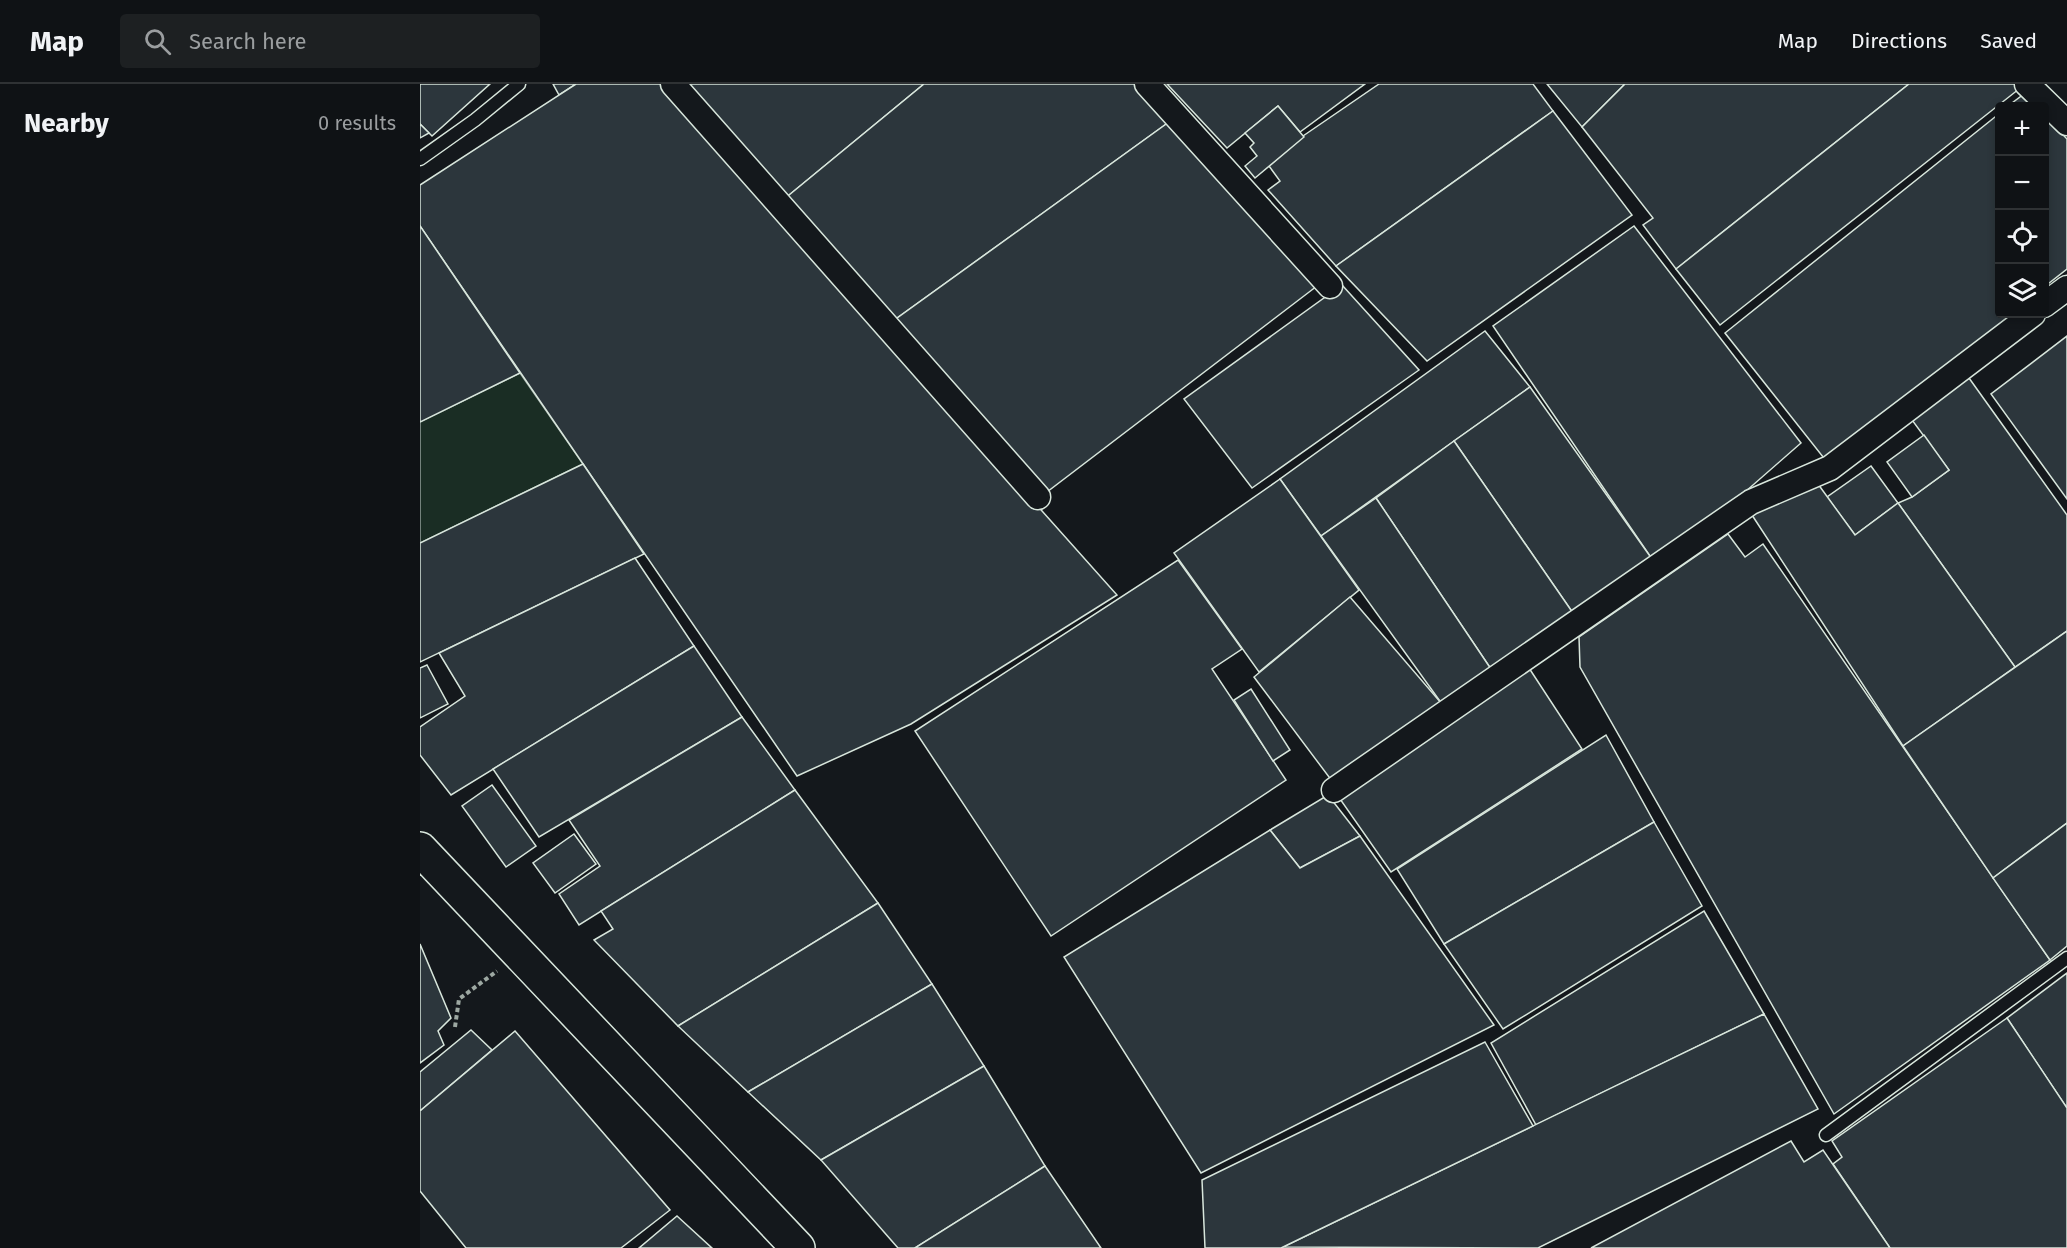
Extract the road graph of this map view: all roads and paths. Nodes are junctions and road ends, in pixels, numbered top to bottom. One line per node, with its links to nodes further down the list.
1 (519, 84): 6 (lane)
2 (673, 84): 11 (street)
3 (1147, 84): 7 (street)
4 (2041, 89): 5 (street)
5 (2067, 123)
6 (420, 159)
7 (1330, 286)
8 (2067, 288): 9 (street)
9 (2049, 301)
10 (2028, 318): 12 (street)
11 (1038, 497)
12 (1334, 790)
13 (420, 849): 14 (main road)
14 (519, 954): 16 (path); 18 (main road)
15 (2067, 958): 17 (lane)
16 (455, 1027)
17 (1826, 1135)
18 (798, 1248)

